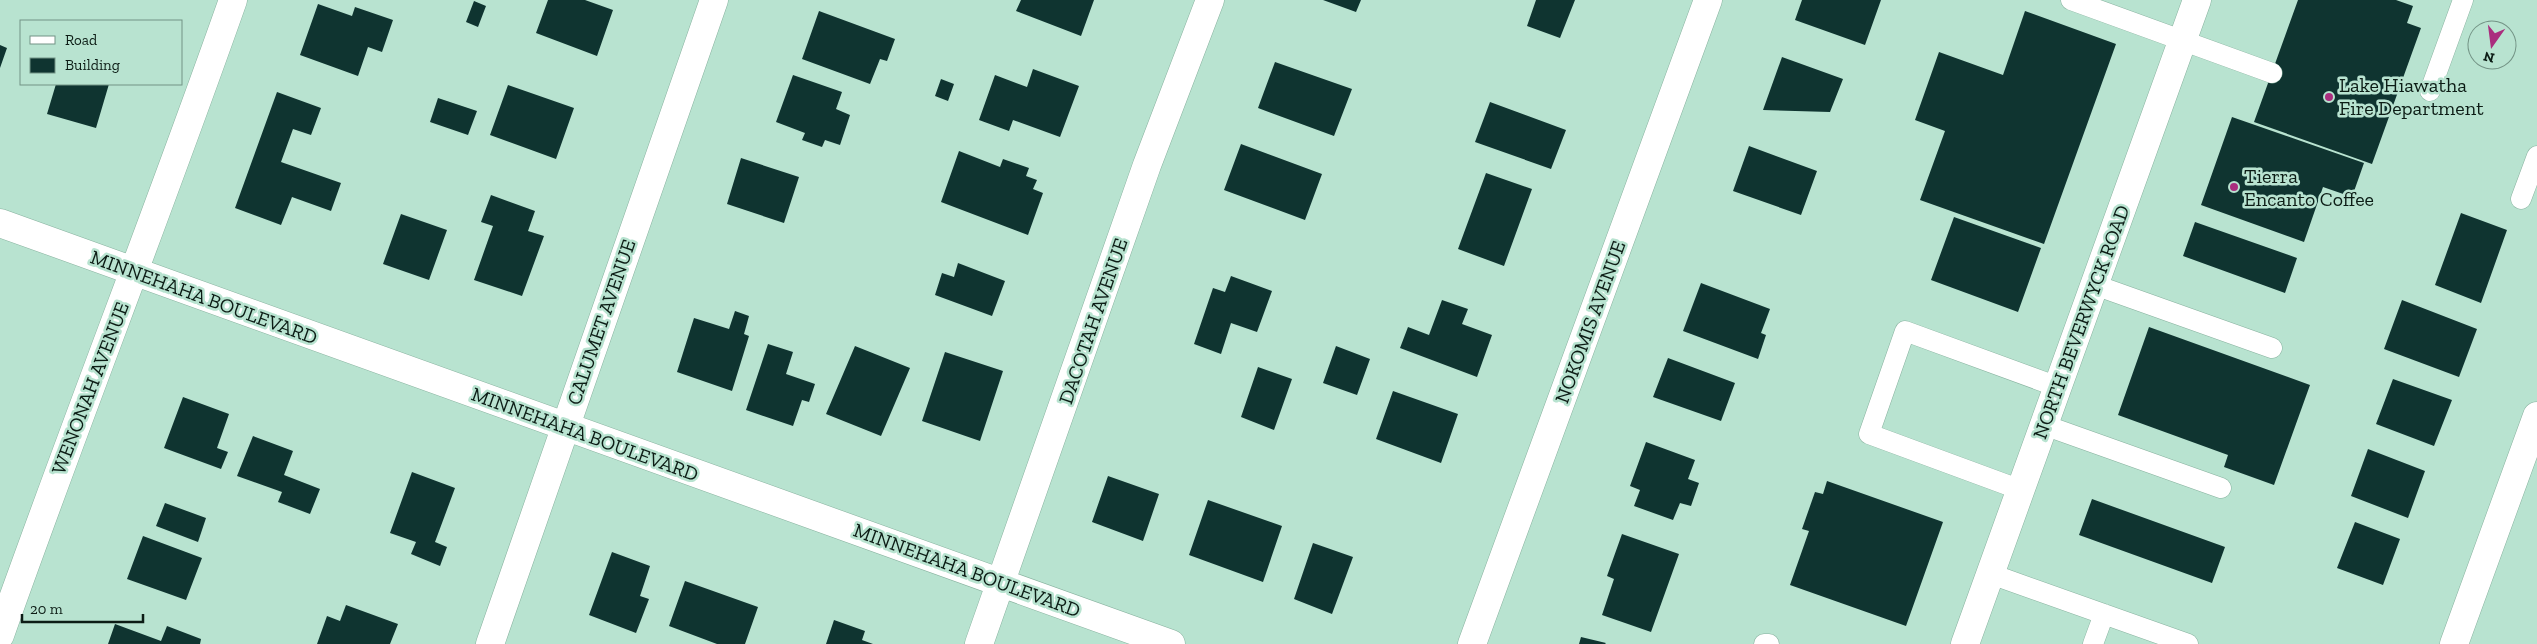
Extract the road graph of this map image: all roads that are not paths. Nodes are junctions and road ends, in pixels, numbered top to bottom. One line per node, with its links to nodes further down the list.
1 (233, 0): 14 (street, WENONAH AVENUE)
2 (714, 0): 20 (street, CALUMET AVENUE)
3 (1210, 0): 24 (street, DACOTAH AVENUE)
4 (1708, 0): 30 (street, NOKOMIS AVENUE)
5 (2071, 0): 8 (lane)
6 (2197, 0): 8 (street, NORTH BEVERWYCK ROAD)
7 (2464, 0): 10 (lane)
8 (2182, 41): 9 (lane); 15 (street, NORTH BEVERWYCK ROAD)
9 (2272, 73)
10 (2430, 91)
11 (2537, 156): 12 (lane)
12 (2521, 199)
13 (0, 223): 14 (street, MINNEHAHA BOULEVARD)
14 (134, 272): 20 (street, MINNEHAHA BOULEVARD); 26 (street, WENONAH AVENUE)
15 (2095, 285): 16 (lane); 17 (street, NORTH BEVERWYCK ROAD)
16 (2272, 348)
17 (2058, 387): 19 (street, NORTH BEVERWYCK ROAD); 22 (lane)
18 (2537, 416): 36 (street)
19 (2044, 425): 21 (lane); 22 (street, NORTH BEVERWYCK ROAD)
20 (564, 427): 24 (street, MINNEHAHA BOULEVARD); 27 (street, CALUMET AVENUE)
21 (2221, 488)
22 (2021, 490): 23 (street, NORTH BEVERWYCK ROAD)
23 (1991, 574): 25 (lane); 33 (street, NORTH BEVERWYCK ROAD)
24 (1001, 582): 28 (street, DACOTAH AVENUE); 29 (street, MINNEHAHA BOULEVARD)
25 (2104, 614): 34 (lane); 35 (lane)
26 (0, 635)
27 (490, 644)
28 (979, 644)
29 (1171, 644)
30 (1472, 644)
31 (1764, 644): 32 (lane)
32 (1769, 644)
33 (1966, 644)
34 (2093, 644)
35 (2187, 644)
36 (2454, 644)

